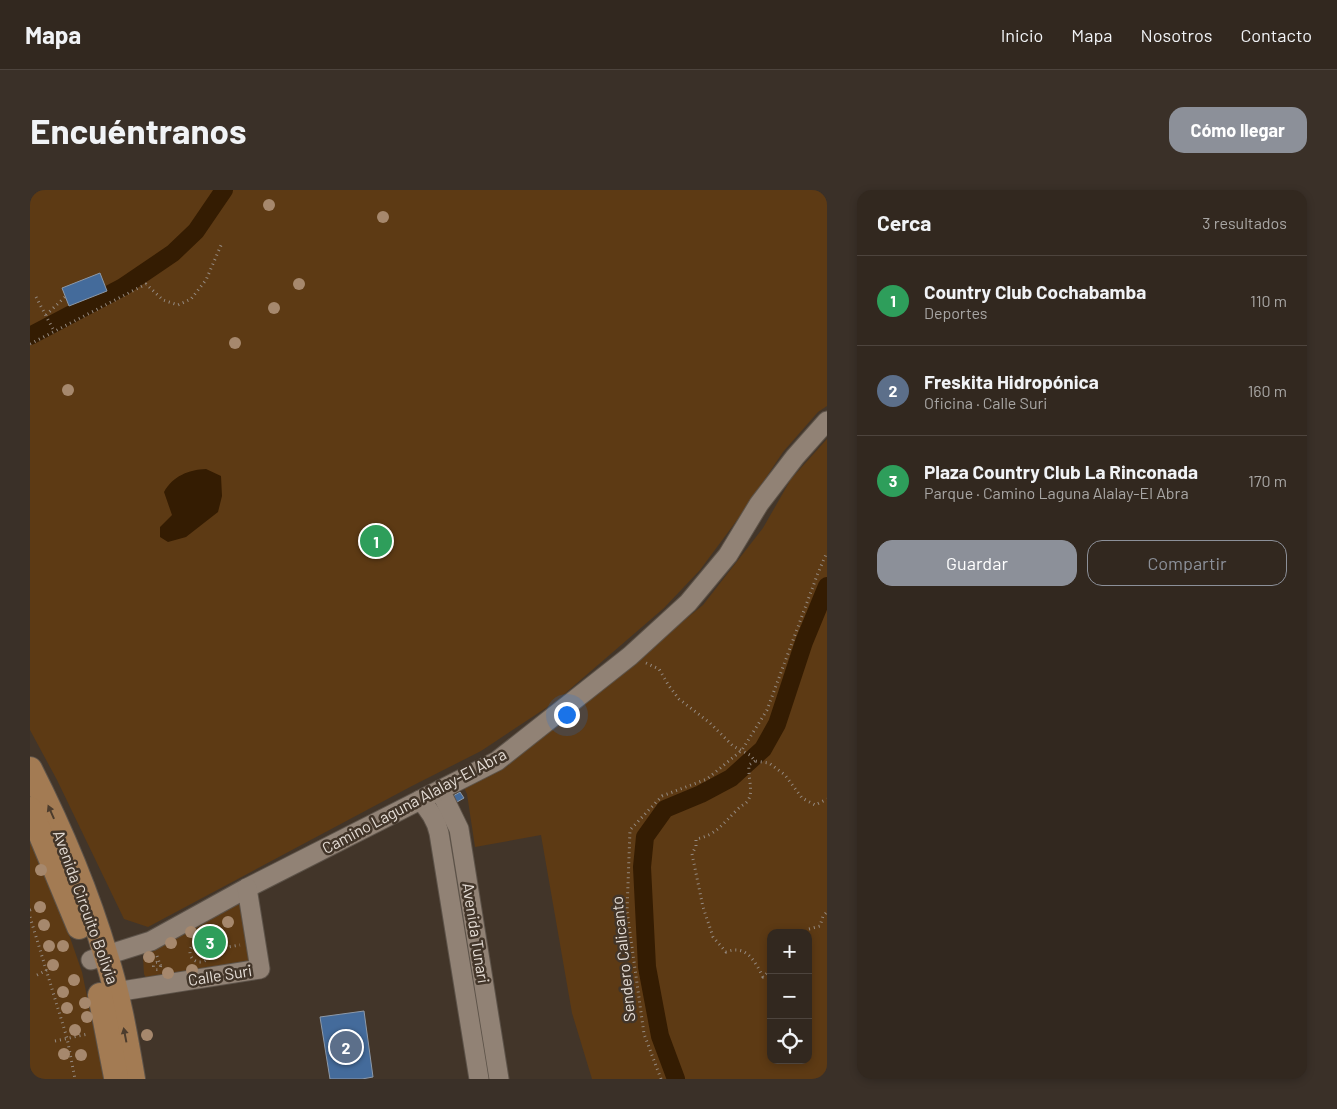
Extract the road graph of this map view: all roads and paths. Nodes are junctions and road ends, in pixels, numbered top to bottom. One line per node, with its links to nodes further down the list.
1 (222, 243): 5 (path)
2 (66, 296): 4 (path)
3 (36, 297): 4 (path)
4 (46, 315): 5 (path)
5 (53, 329): 6 (path)
6 (30, 344)
7 (827, 421): 9 (street, Camino Laguna Alalay-El Abra)
8 (827, 552): 10 (path, Sendero Calicanto)
9 (630, 656): 10 (path); 13 (street, Camino Laguna Alalay-El Abra)
10 (742, 750): 11 (path); 38 (path, Sendero Calicanto)
11 (754, 760): 14 (path); 27 (path)
12 (30, 769): 25 (main road, Avenida Circuito Bolivia, one-way to 12)
13 (440, 790): 15 (street, Camino Laguna Alalay-El Abra); 37 (street, Avenida Tunari)
14 (827, 799)
15 (420, 800): 17 (street, Camino Laguna Alalay-El Abra); 36 (street, Avenida Tunari)
16 (30, 809): 25 (main road, Avenida Circuito Bolivia)
17 (247, 888): 25 (street, Camino Laguna Alalay-El Abra); 29 (street, Calle Suri)
18 (49, 903): 19 (path)
19 (30, 910)
20 (827, 912): 22 (path)
21 (30, 917): 26 (path)
22 (809, 929)
23 (241, 944): 24 (path)
24 (210, 950): 24 (path)
25 (99, 958): 29 (main road, Avenida Circuito Bolivia)
26 (47, 970): 28 (path); 31 (path)
27 (767, 973)
28 (37, 975)
29 (108, 994): 34 (main road, Avenida Circuito Bolivia); 35 (main road, Avenida Circuito Bolivia, one-way to 29)
30 (90, 1034): 31 (path)
31 (67, 1038): 32 (path); 33 (path)
32 (55, 1041)
33 (75, 1079)
34 (116, 1079)
35 (133, 1079)
36 (479, 1079)
37 (499, 1079)
38 (661, 1079)

